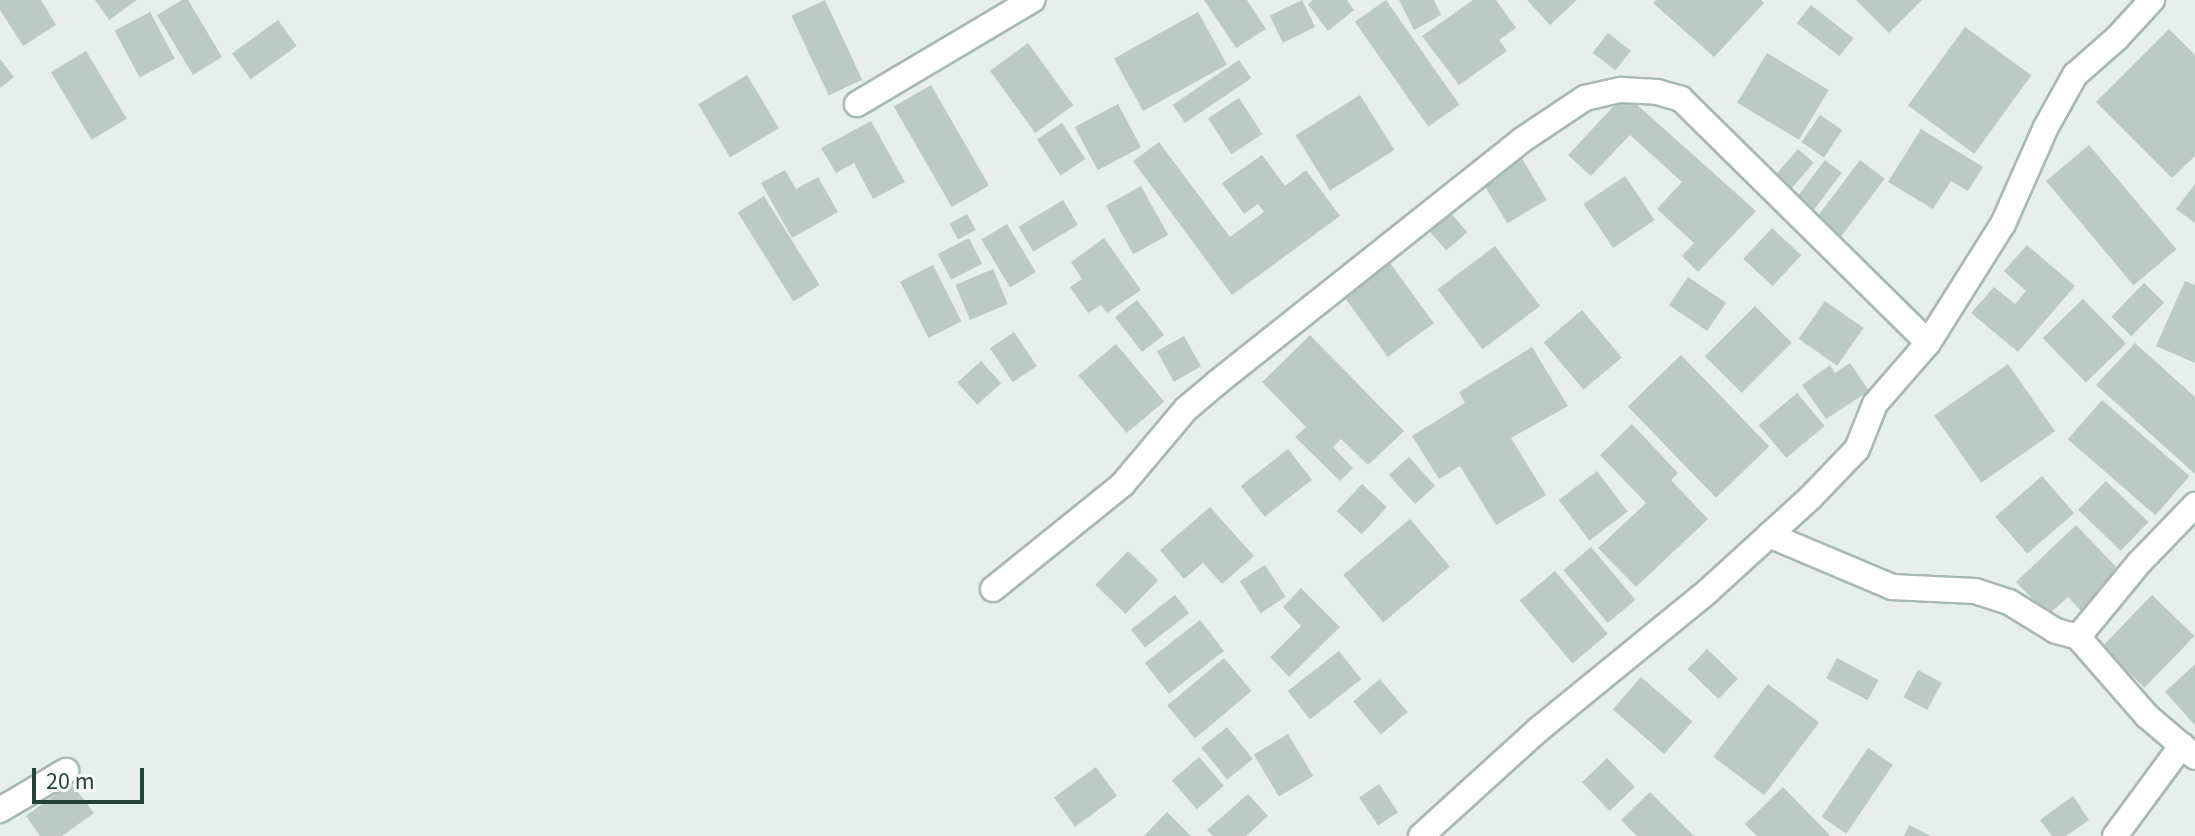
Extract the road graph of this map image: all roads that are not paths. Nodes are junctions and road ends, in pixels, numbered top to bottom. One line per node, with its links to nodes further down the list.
1 (1032, 0): 3 (street)
2 (2152, 0): 4 (street)
3 (857, 104)
4 (1928, 343): 6 (street); 7 (street)
5 (2195, 505): 8 (street)
6 (1769, 535): 8 (street); 12 (street)
7 (993, 589)
8 (2078, 637): 9 (street)
9 (2188, 751): 13 (street)
10 (66, 771): 11 (street)
11 (0, 810)
12 (1421, 836)
13 (2115, 836)

